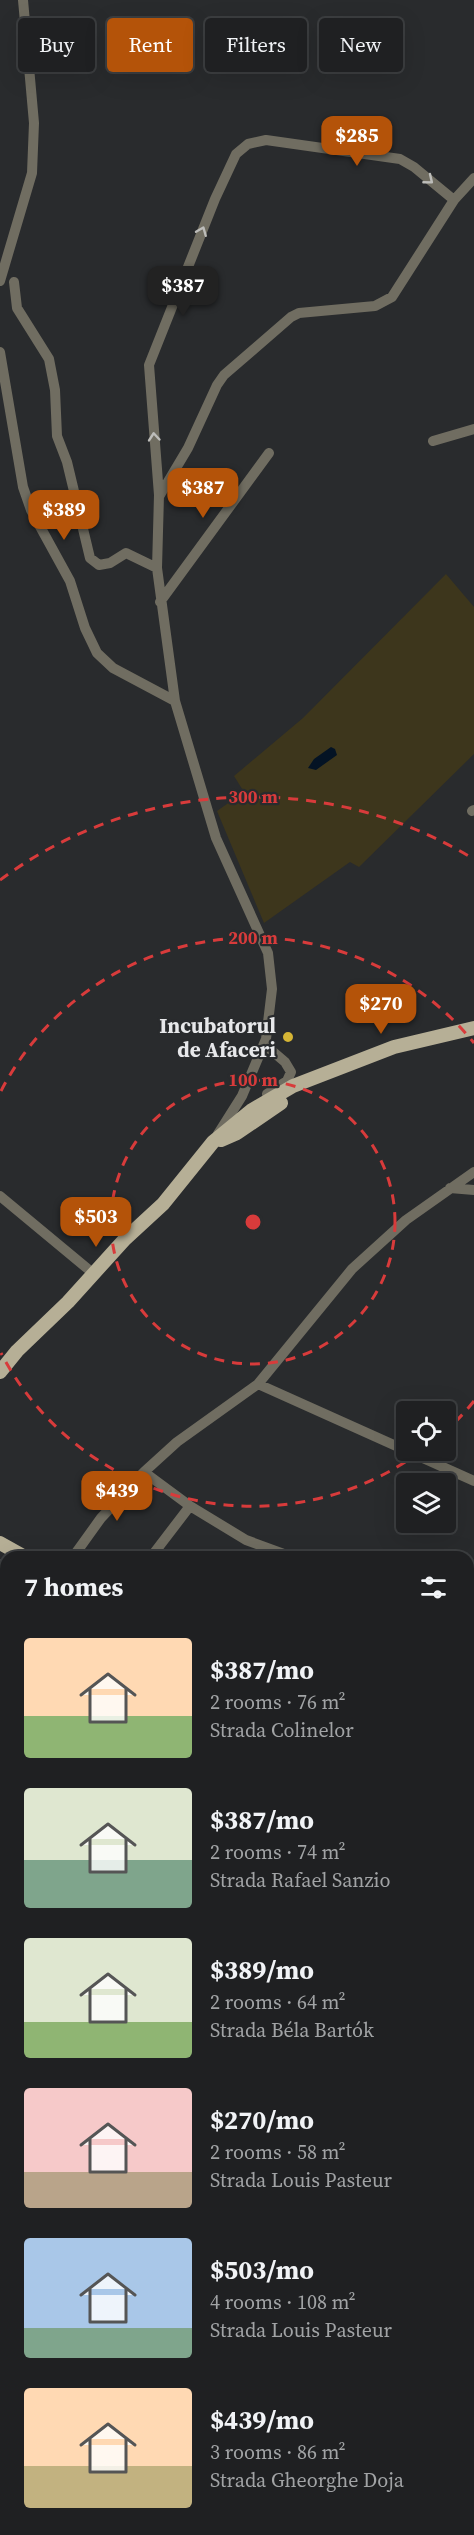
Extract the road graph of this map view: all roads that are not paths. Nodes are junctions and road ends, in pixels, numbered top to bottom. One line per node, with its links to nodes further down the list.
1 (22, 0): 4 (street)
2 (474, 177): 3 (street)
3 (454, 200): 10 (street); 10 (street, one-way to 3)
4 (0, 281)
5 (14, 282): 11 (street)
6 (0, 351): 13 (street)
7 (474, 429): 8 (street)
8 (433, 441)
9 (269, 453): 12 (street)
10 (159, 495): 11 (street)
11 (157, 568): 12 (street)
12 (160, 602): 13 (street)
13 (176, 701): 15 (street)
14 (474, 1028): 16 (main road)
15 (264, 1044): 17 (street); 18 (street)
16 (300, 1085): 18 (main road); 19 (main road)
17 (242, 1096): 18 (street); 19 (street)
18 (251, 1108): 19 (main road)
19 (213, 1142): 24 (main road)
20 (474, 1172): 21 (street)
21 (450, 1188): 22 (street); 26 (street)
22 (474, 1190)
23 (0, 1196): 24 (street)
24 (94, 1274): 25 (main road)
25 (0, 1372)
26 (258, 1384): 27 (street); 28 (street)
27 (144, 1472): 29 (street); 32 (street)
28 (474, 1481)
29 (190, 1506): 33 (street); 34 (street)
30 (0, 1543): 31 (main road)
31 (14, 1551)
32 (77, 1551)
33 (156, 1551)
34 (276, 1551)

